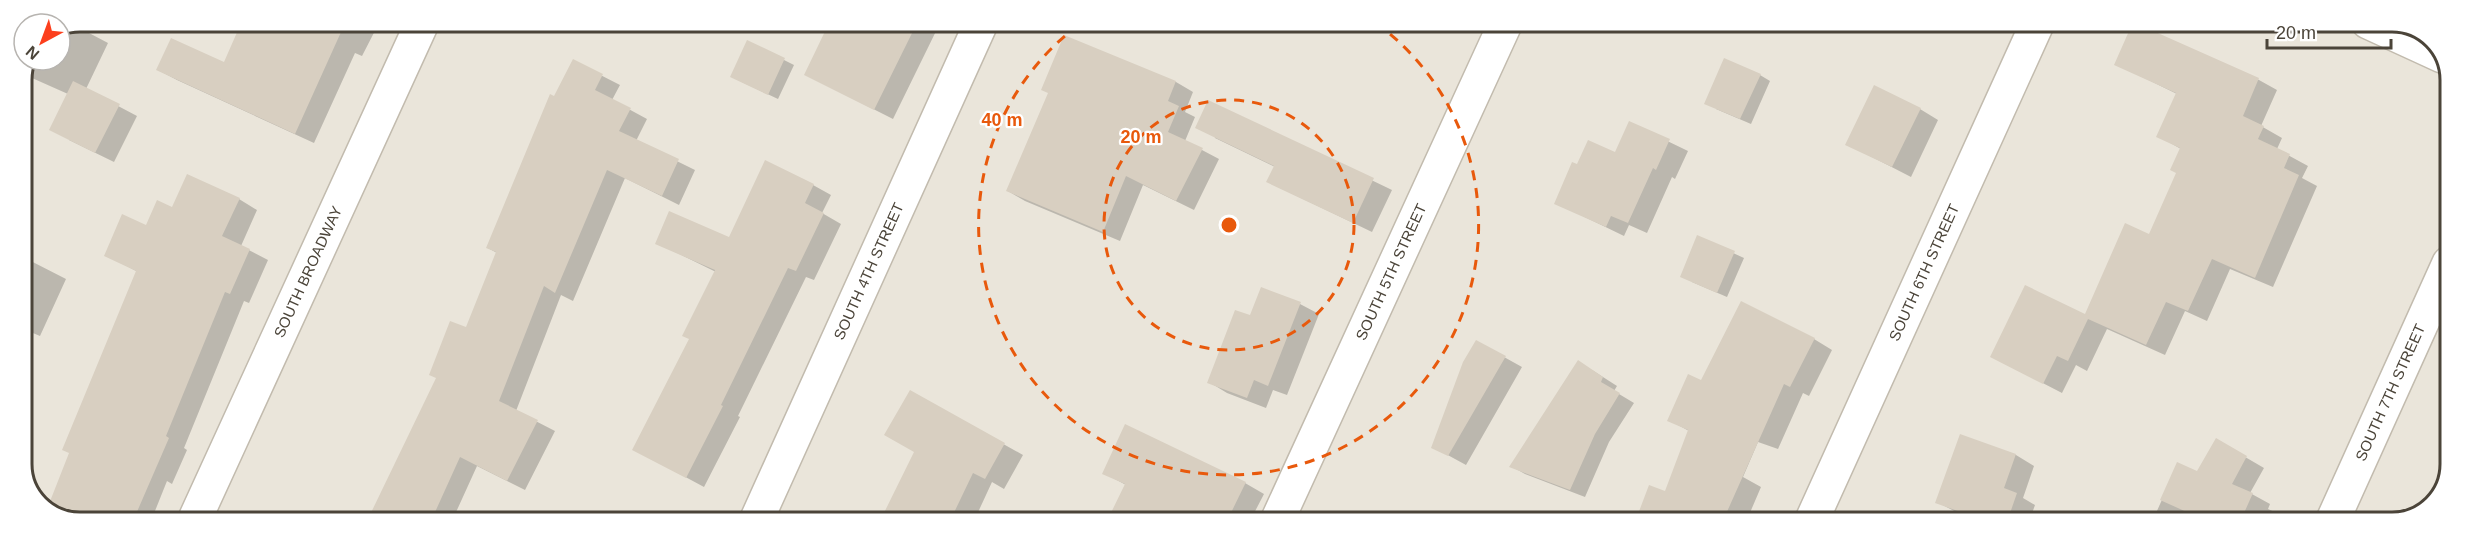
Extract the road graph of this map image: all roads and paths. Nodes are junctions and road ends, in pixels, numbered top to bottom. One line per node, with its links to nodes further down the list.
1 (418, 32): 8 (street, SOUTH BROADWAY)
2 (977, 32): 9 (street, SOUTH 4TH STREET)
3 (1501, 32): 10 (street, SOUTH 5TH STREET)
4 (2033, 32): 11 (street, SOUTH 6TH STREET)
5 (2390, 32): 6 (street)
6 (2429, 50)
7 (2440, 284): 12 (street, SOUTH 7TH STREET)
8 (198, 512)
9 (760, 512)
10 (1282, 512)
11 (1816, 512)
12 (2337, 512)

